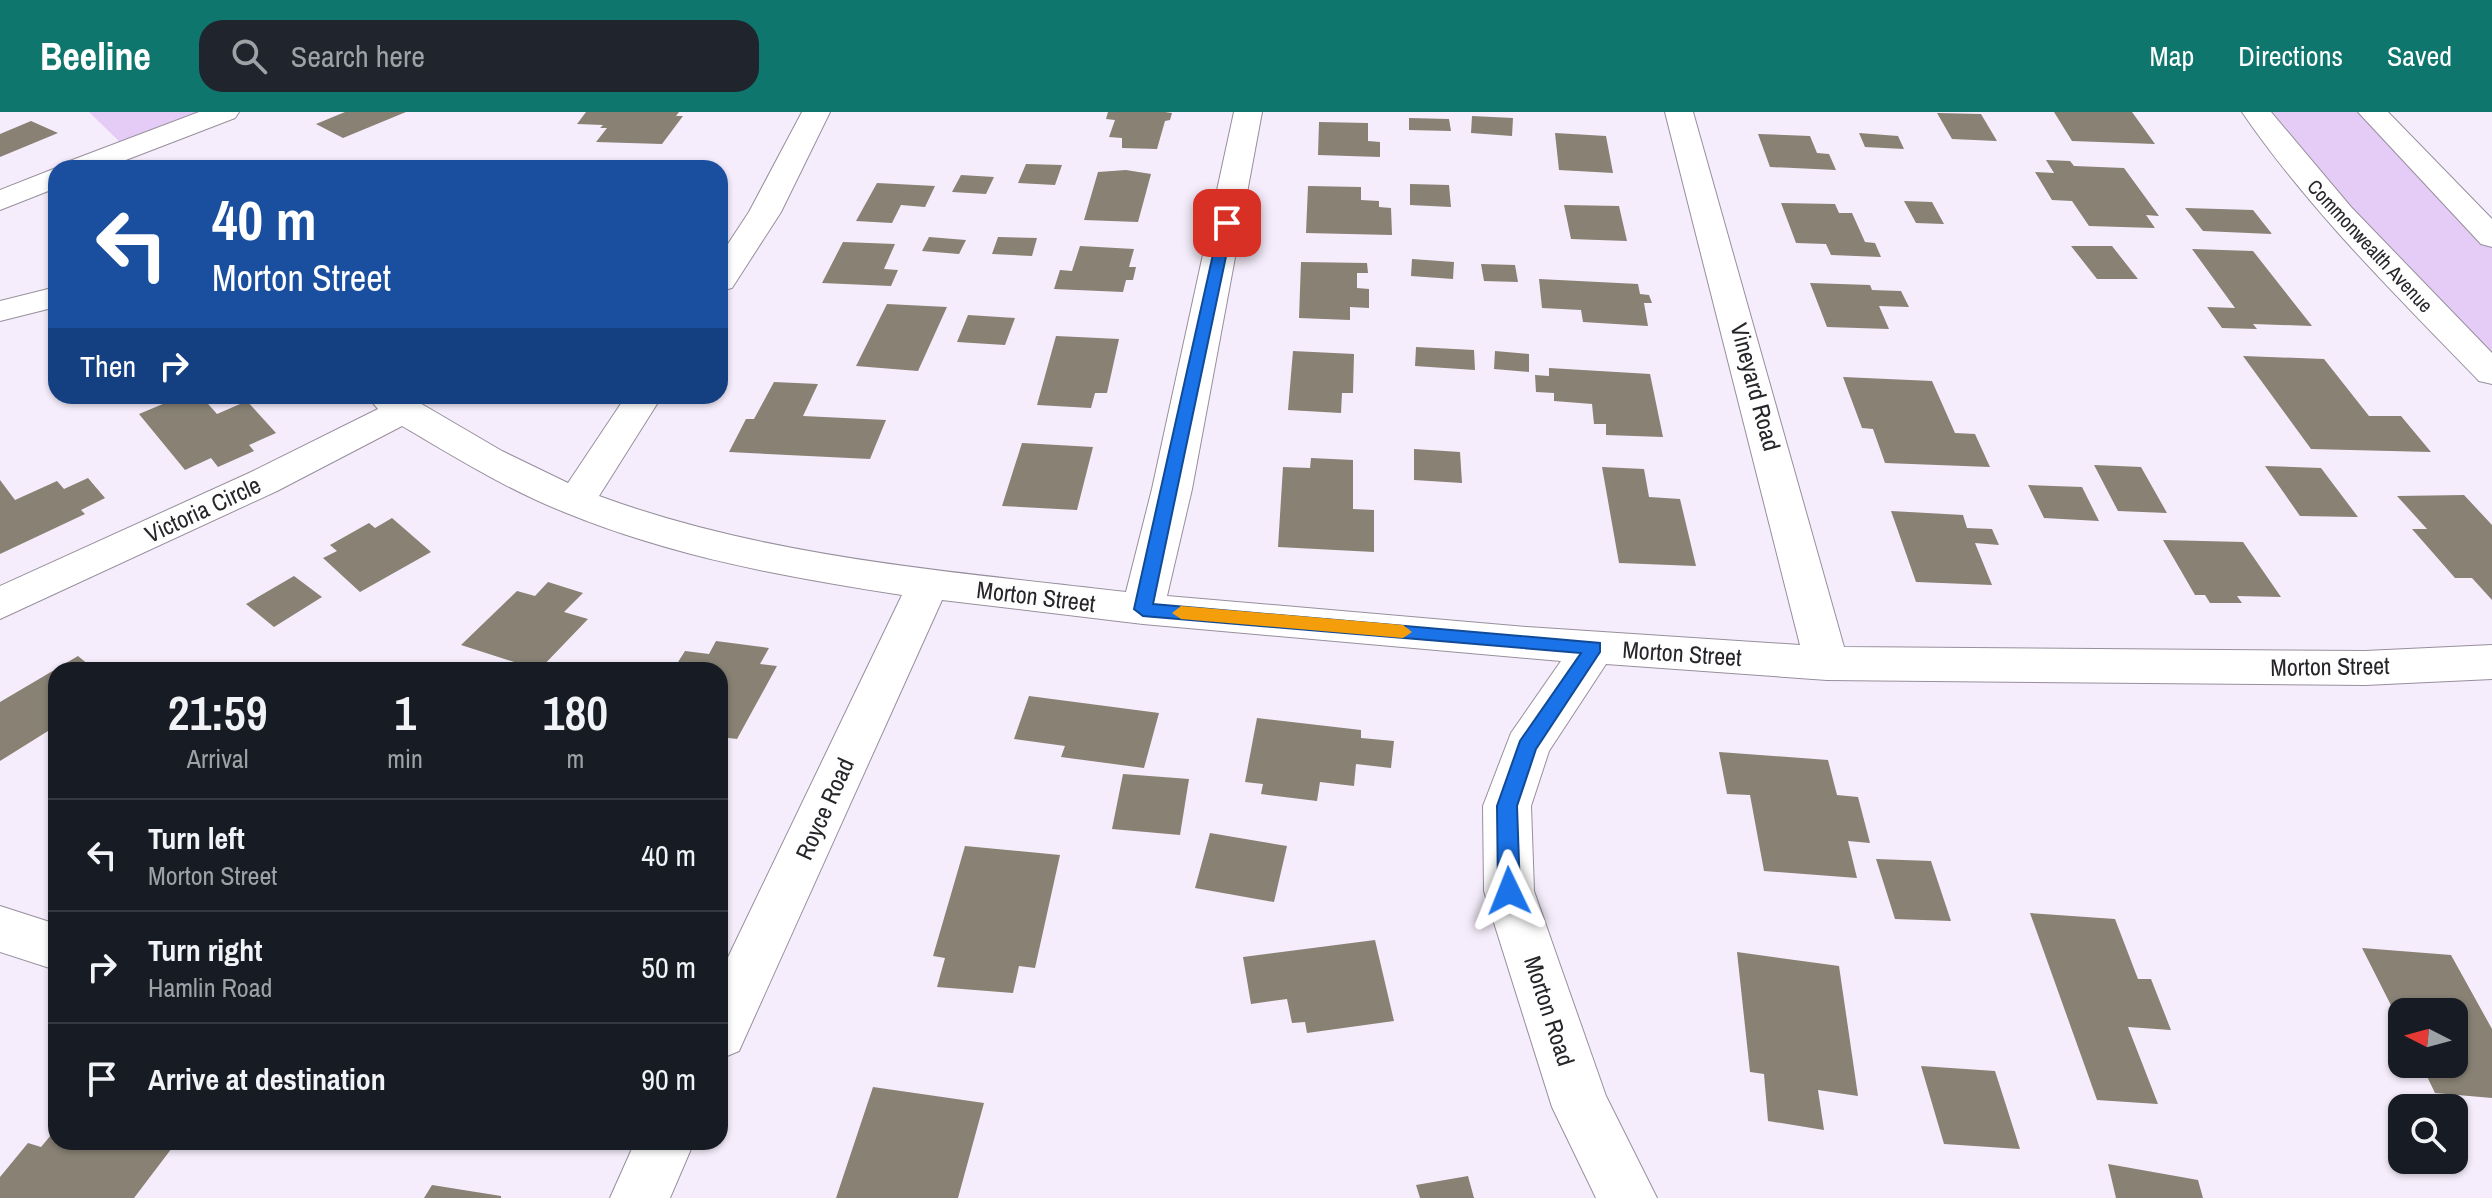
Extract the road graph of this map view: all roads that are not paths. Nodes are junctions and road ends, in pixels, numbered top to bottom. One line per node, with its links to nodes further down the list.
1 (225, 112): 7 (street)
2 (816, 112): 11 (street)
3 (1248, 112): 20 (street)
4 (1679, 112): 23 (street, Vineyard Road)
5 (2256, 112): 14 (street, Commonwealth Avenue)
6 (2372, 112): 10 (street)
7 (99, 160)
8 (48, 180): 9 (street)
9 (0, 201)
10 (2492, 237)
11 (728, 269)
12 (48, 299): 13 (street)
13 (0, 311)
14 (2492, 373)
15 (394, 404): 17 (street, Morton Street); 19 (street, Victoria Circle)
16 (639, 404): 17 (street)
17 (575, 502): 18 (street, Morton Street)
18 (928, 584): 20 (street, Morton Street); 26 (street, Royce Road)
19 (0, 604)
20 (1143, 609): 21 (street, Morton Street)
21 (1594, 648): 23 (street, Morton Street); 27 (street, Morton Road)
22 (2492, 662): 23 (street, Morton Street)
23 (1827, 663)
24 (0, 929): 25 (street)
25 (48, 944)
26 (728, 1016)
27 (1627, 1198)

